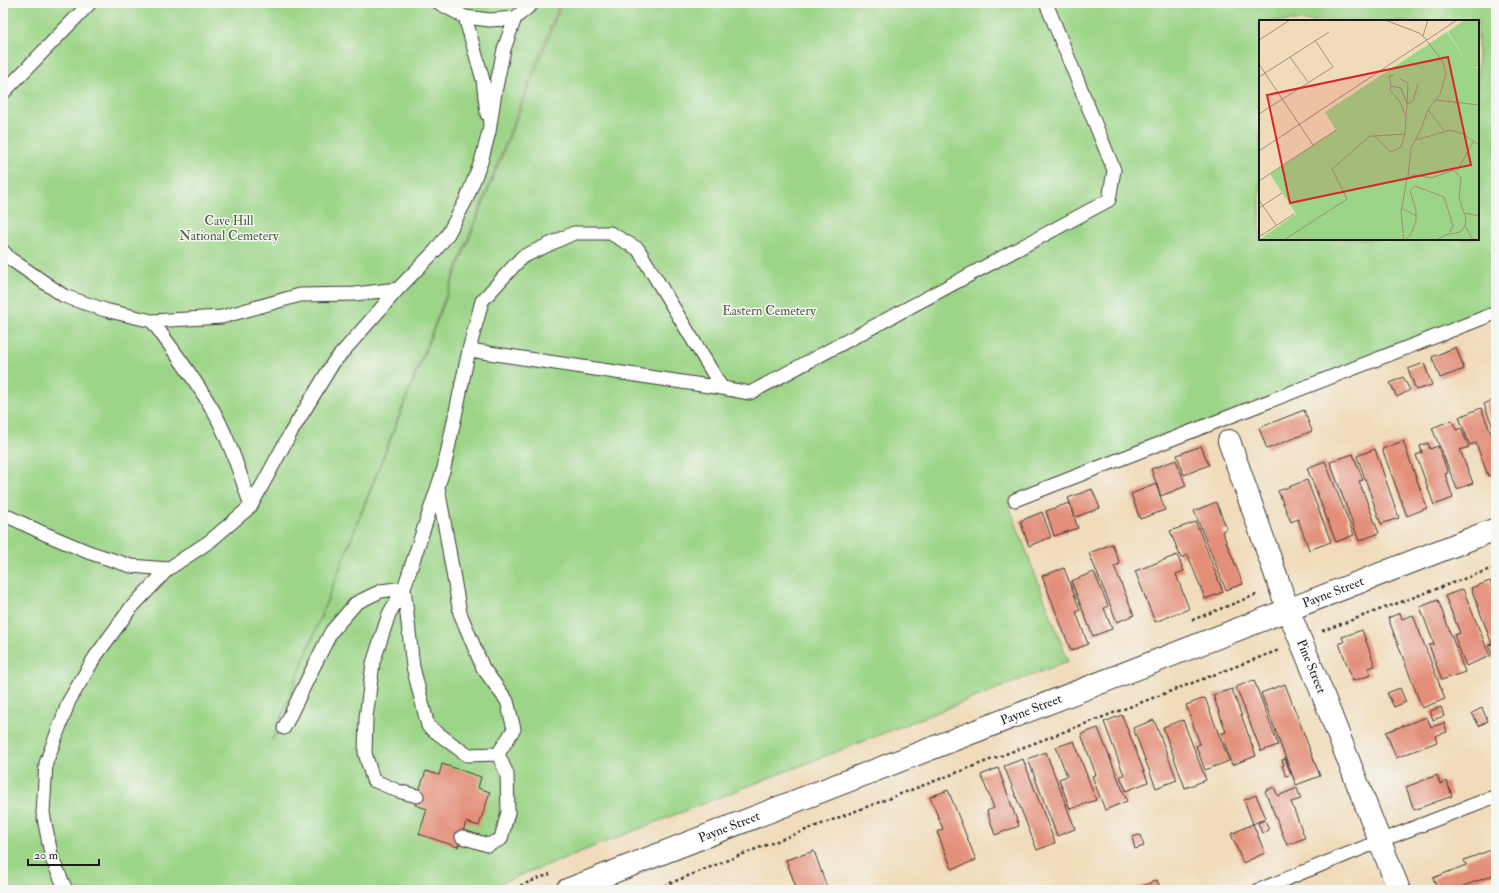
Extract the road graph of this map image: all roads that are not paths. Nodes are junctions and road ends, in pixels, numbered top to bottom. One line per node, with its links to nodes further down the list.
1 (90, 3): 7 (lane)
2 (439, 3): 5 (lane)
3 (533, 3): 6 (lane)
4 (1046, 3): 14 (lane)
5 (465, 17): 6 (lane); 8 (lane)
6 (515, 18): 8 (lane)
7 (3, 93)
8 (489, 132): 10 (lane)
9 (3, 251): 12 (lane)
10 (398, 289): 12 (lane); 19 (lane)
11 (1496, 313): 15 (lane)
12 (152, 321): 19 (lane)
13 (469, 350): 14 (lane); 14 (lane); 17 (lane)
14 (722, 388)
15 (1220, 421): 16 (lane); 18 (lane)
16 (1229, 441): 24 (street, Pine Street)
17 (438, 487): 23 (lane); 26 (lane)
18 (1015, 500)
19 (251, 506): 22 (lane)
20 (3, 514): 22 (lane)
21 (1496, 529): 24 (street, Payne Street)
22 (168, 569): 31 (lane)
23 (404, 588): 25 (lane); 26 (lane); 27 (lane)
24 (1288, 610): 30 (street, Pine Street); 32 (street, Payne Street)
25 (284, 728)
26 (498, 754): 29 (lane)
27 (418, 796)
28 (1496, 796): 30 (lane)
29 (462, 837)
30 (1380, 841): 33 (lane); 34 (street, Pine Street)
31 (66, 890)
32 (567, 890)
33 (1259, 890)
34 (1399, 890)

